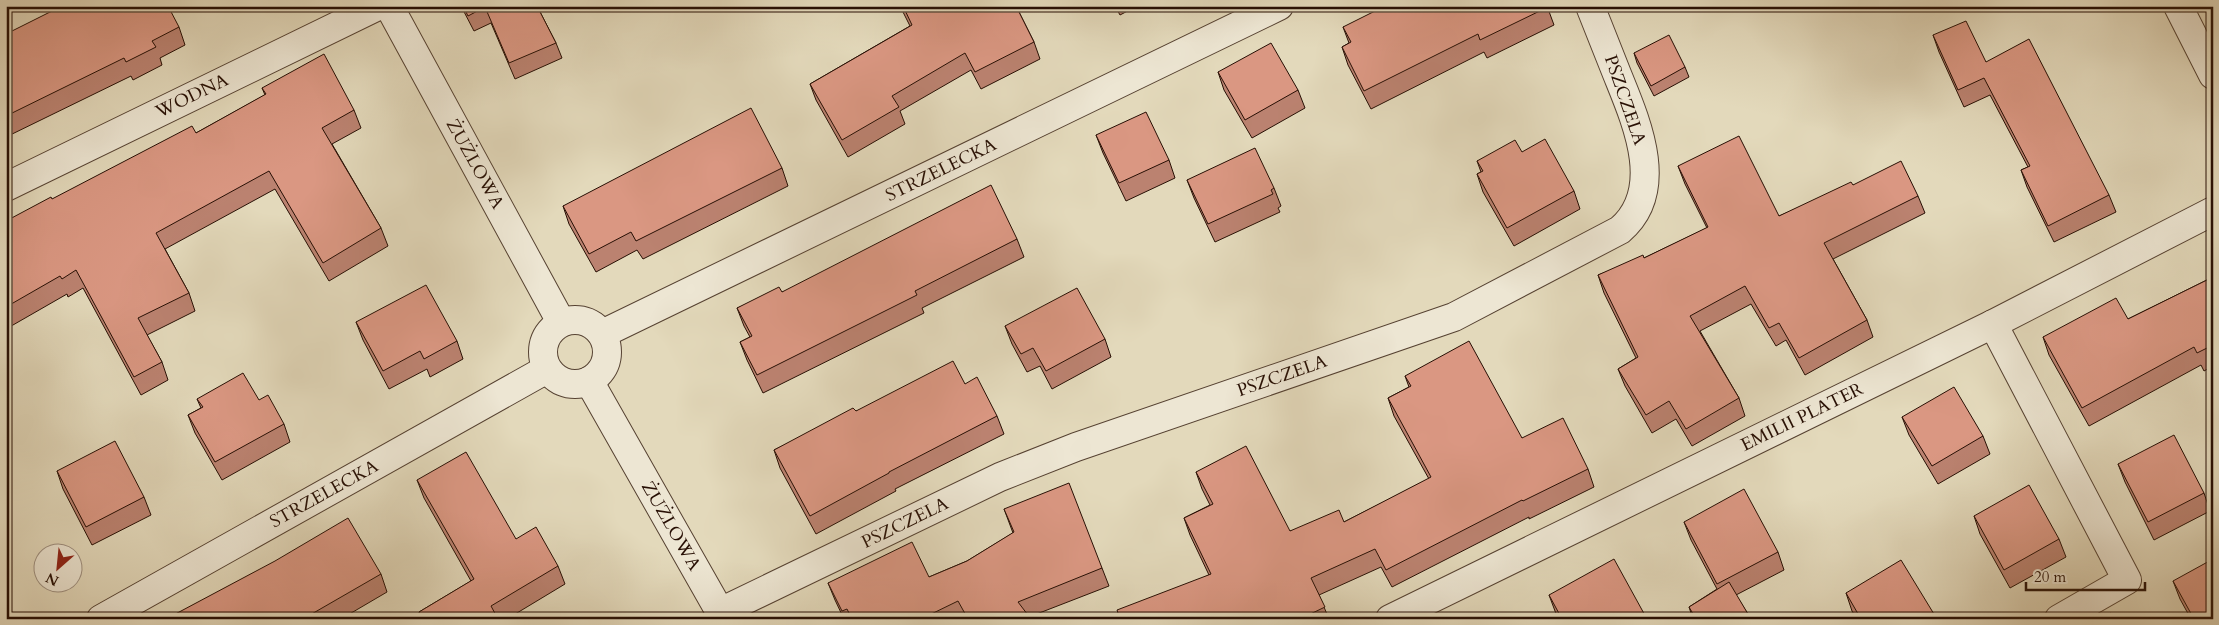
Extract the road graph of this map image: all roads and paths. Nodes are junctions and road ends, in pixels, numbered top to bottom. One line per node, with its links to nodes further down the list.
1 (378, 6): 7 (street, WODNA)
2 (389, 6): 9 (street, ŻUŻLOWA)
3 (1278, 6): 11 (street, STRZELECKA)
4 (1590, 6): 14 (street, PSZCZELA)
5 (2178, 6): 6 (street)
6 (2213, 75)
7 (6, 187)
8 (2213, 211): 10 (street, EMILII PLATER)
9 (562, 322): 11 (street); 12 (street)
10 (1993, 324): 16 (street, EMILII PLATER); 17 (street)
11 (602, 334): 13 (street)
12 (547, 369): 13 (street); 15 (street, STRZELECKA)
13 (589, 381): 14 (street, ŻUŻLOWA)
14 (722, 615)
15 (101, 619)
16 (1390, 619)
17 (2059, 619)

